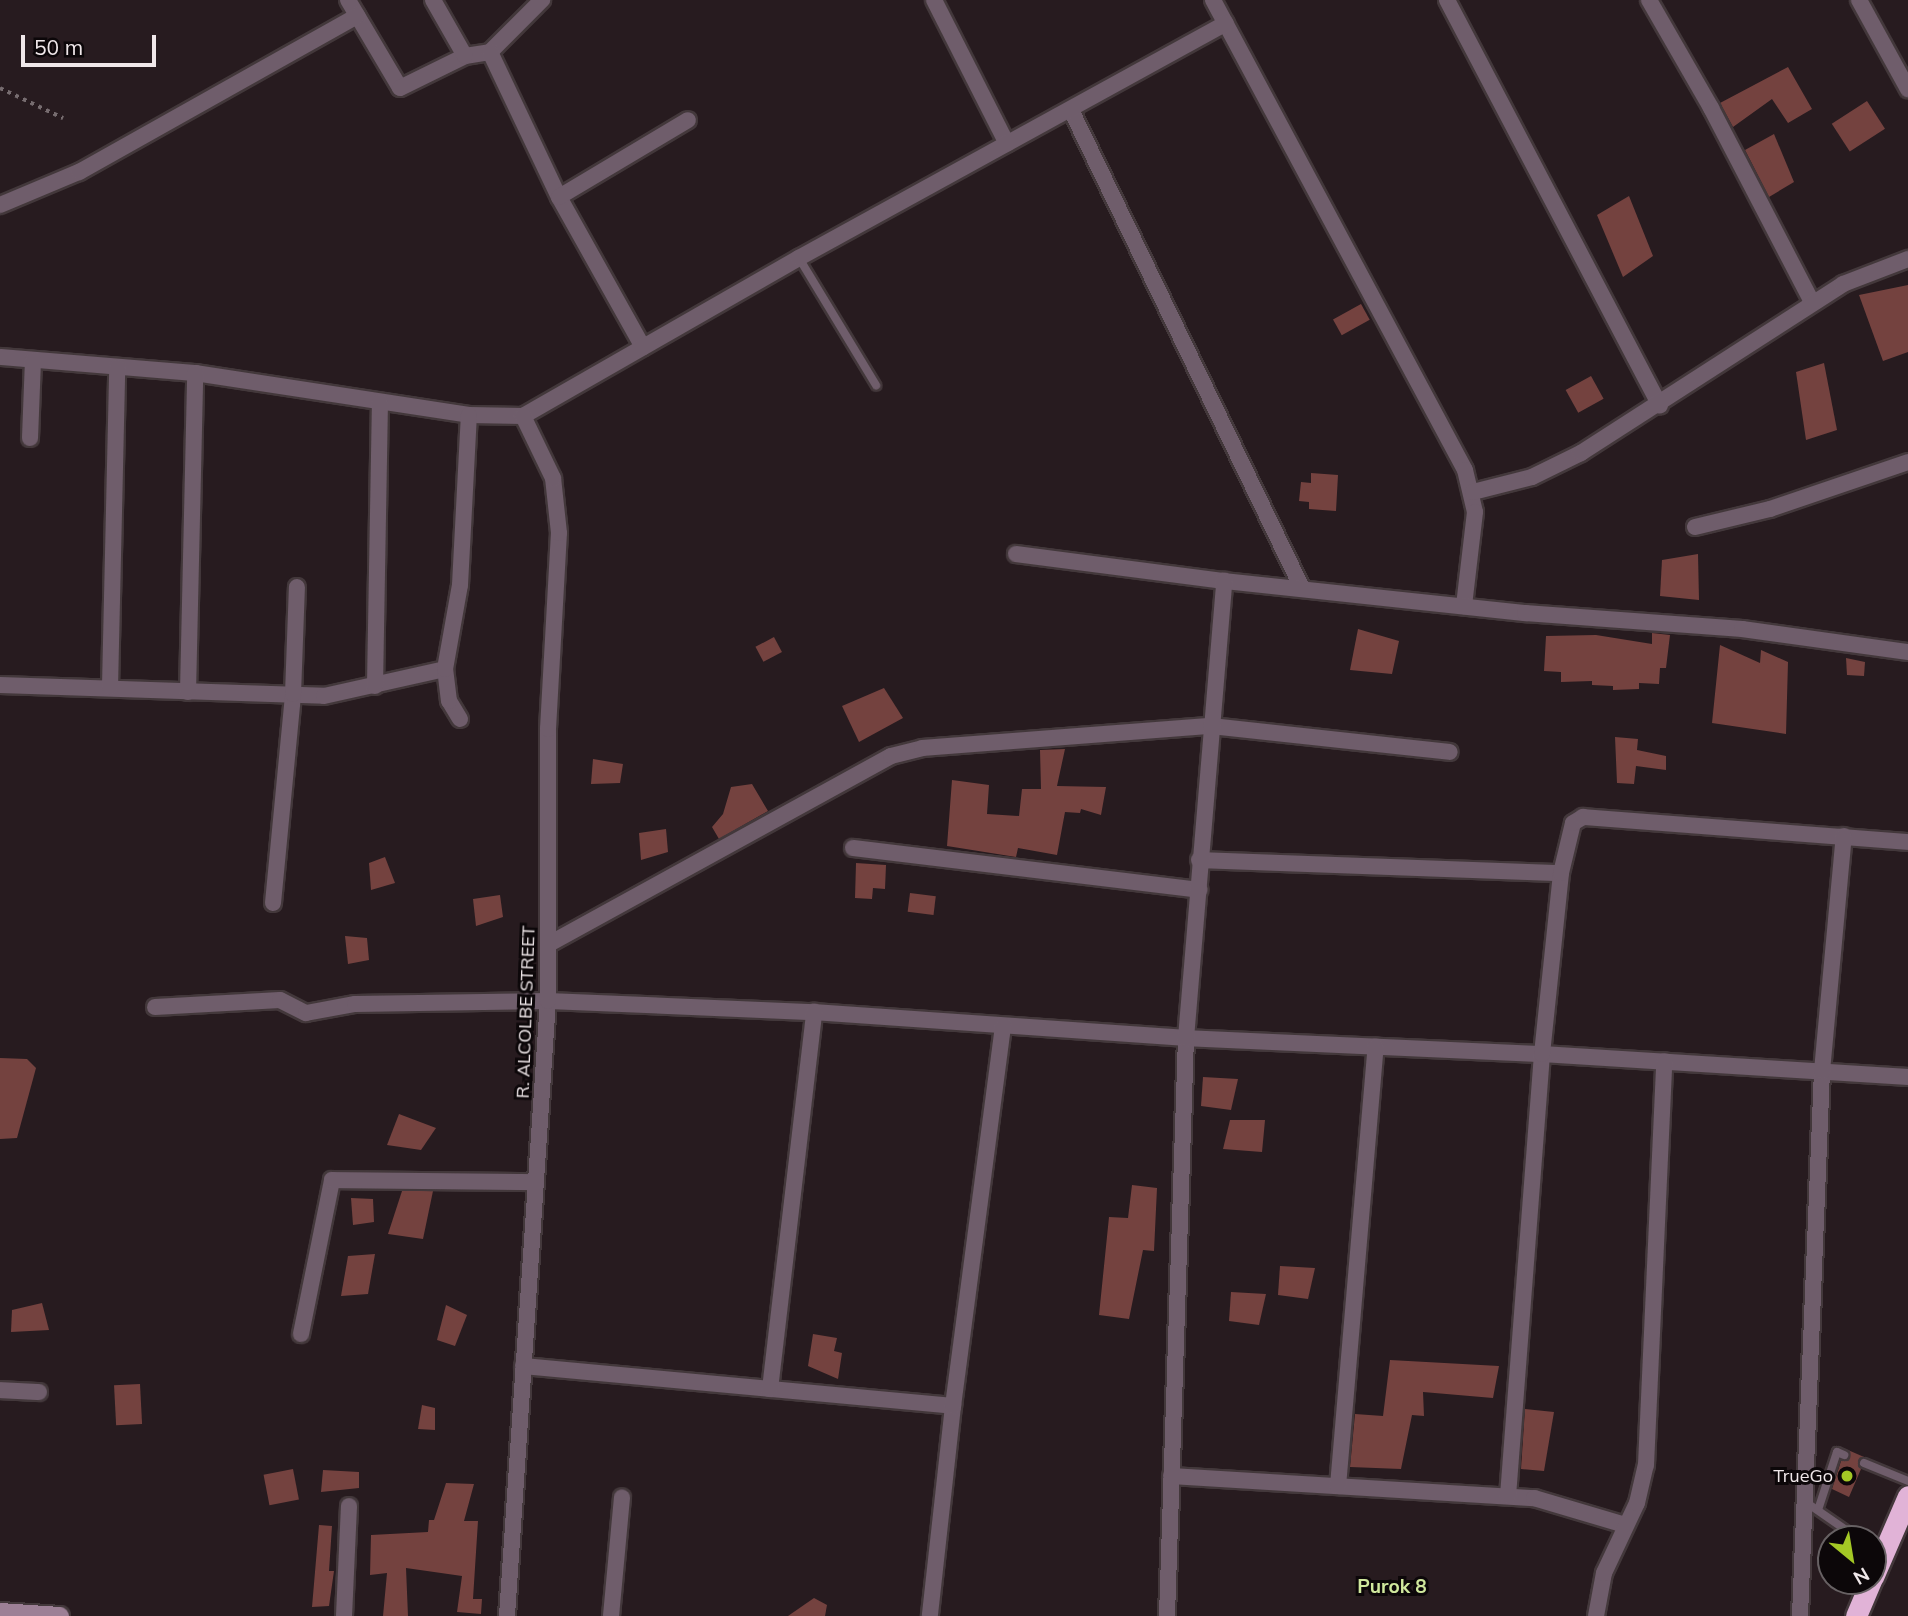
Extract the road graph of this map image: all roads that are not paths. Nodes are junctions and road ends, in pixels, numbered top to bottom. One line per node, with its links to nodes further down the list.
1 (348, 0): 9 (street)
2 (433, 0): 12 (street)
3 (542, 0): 11 (street)
4 (934, 0): 16 (street)
5 (1213, 0): 10 (street)
6 (1447, 0): 29 (street)
7 (1648, 0): 21 (street)
8 (1859, 0): 13 (street)
9 (357, 16): 12 (street); 18 (street)
10 (1226, 23): 14 (street); 34 (street)
11 (490, 52): 12 (street); 17 (street)
12 (464, 56)
13 (1908, 89)
14 (1071, 110): 16 (street); 38 (street)
15 (688, 120): 17 (street)
16 (1007, 144): 19 (street)
17 (559, 197): 22 (street)
18 (0, 205)
19 (800, 258): 22 (street); 27 (lane)
20 (1908, 259): 21 (street)
21 (1812, 302): 29 (street)
22 (643, 346): 31 (street)
23 (0, 357): 24 (street)
24 (33, 360): 25 (street); 32 (street)
25 (117, 367): 26 (street); 45 (street)
26 (195, 373): 28 (street); 46 (street)
27 (877, 385)
28 (380, 402): 30 (street); 44 (street)
29 (1660, 406): 34 (street)
30 (469, 415): 31 (street); 42 (street)
31 (523, 416): 58 (street, R. ALCOLBE STREET)
32 (30, 438)
33 (1908, 462): 35 (street)
34 (1473, 492): 40 (street)
35 (1695, 527)
36 (1016, 554): 37 (street)
37 (1224, 581): 38 (street); 49 (street)
38 (1301, 586): 40 (street)
39 (297, 587): 47 (street)
40 (1464, 606): 41 (street)
41 (1908, 652)
42 (444, 669): 44 (street); 48 (street)
43 (0, 685): 45 (street)
44 (375, 686): 47 (street)
45 (110, 687): 46 (street)
46 (188, 692): 47 (street)
47 (293, 694): 57 (street)
48 (460, 719)
49 (1211, 726): 50 (street); 54 (street); 58 (street)
50 (1450, 751)
51 (1844, 835): 52 (street); 55 (street); 67 (street)
52 (1908, 842)
53 (853, 848): 56 (street)
54 (1199, 860): 55 (street); 56 (street)
55 (1561, 873): 65 (street)
56 (1199, 890): 63 (street)
57 (273, 903)
58 (549, 944): 59 (street, R. ALCOLBE STREET)
59 (548, 1001): 60 (street); 61 (street); 69 (street, R. ALCOLBE STREET)
60 (155, 1007)
61 (814, 1012): 62 (street); 72 (street)
62 (1003, 1026): 63 (street); 75 (street)
63 (1186, 1038): 64 (street); 78 (street)
64 (1376, 1047): 65 (street); 80 (street)
65 (1542, 1054): 66 (street); 81 (street)
66 (1664, 1061): 67 (street); 86 (street)
67 (1822, 1070): 68 (street); 85 (street)
68 (1908, 1077)
69 (536, 1182): 70 (street); 71 (street, R. ALCOLBE STREET)
70 (302, 1334)
71 (523, 1366): 72 (street); 93 (street, R. ALCOLBE STREET)
72 (770, 1389): 75 (street)
73 (0, 1390): 74 (street)
74 (39, 1392)
75 (953, 1406): 95 (street)
76 (1844, 1455): 85 (lane)
77 (1864, 1463): 79 (lane)
78 (1171, 1476): 80 (street); 96 (street)
79 (1908, 1481)
80 (1338, 1486): 81 (street)
81 (1508, 1496): 86 (street)
82 (622, 1498): 94 (street)
83 (1906, 1504): 88 (highway)
84 (349, 1506): 92 (street)
85 (1812, 1506): 87 (lane); 98 (street)
86 (1625, 1525): 97 (street)
87 (1839, 1525)
88 (1887, 1537)
89 (1865, 1595): 99 (highway)
90 (0, 1612): 91 (street)
91 (60, 1616)
92 (344, 1616)
93 (508, 1616)
94 (611, 1616)
95 (930, 1616)
96 (1167, 1616)
97 (1597, 1616)
98 (1800, 1616)
99 (1856, 1616)

